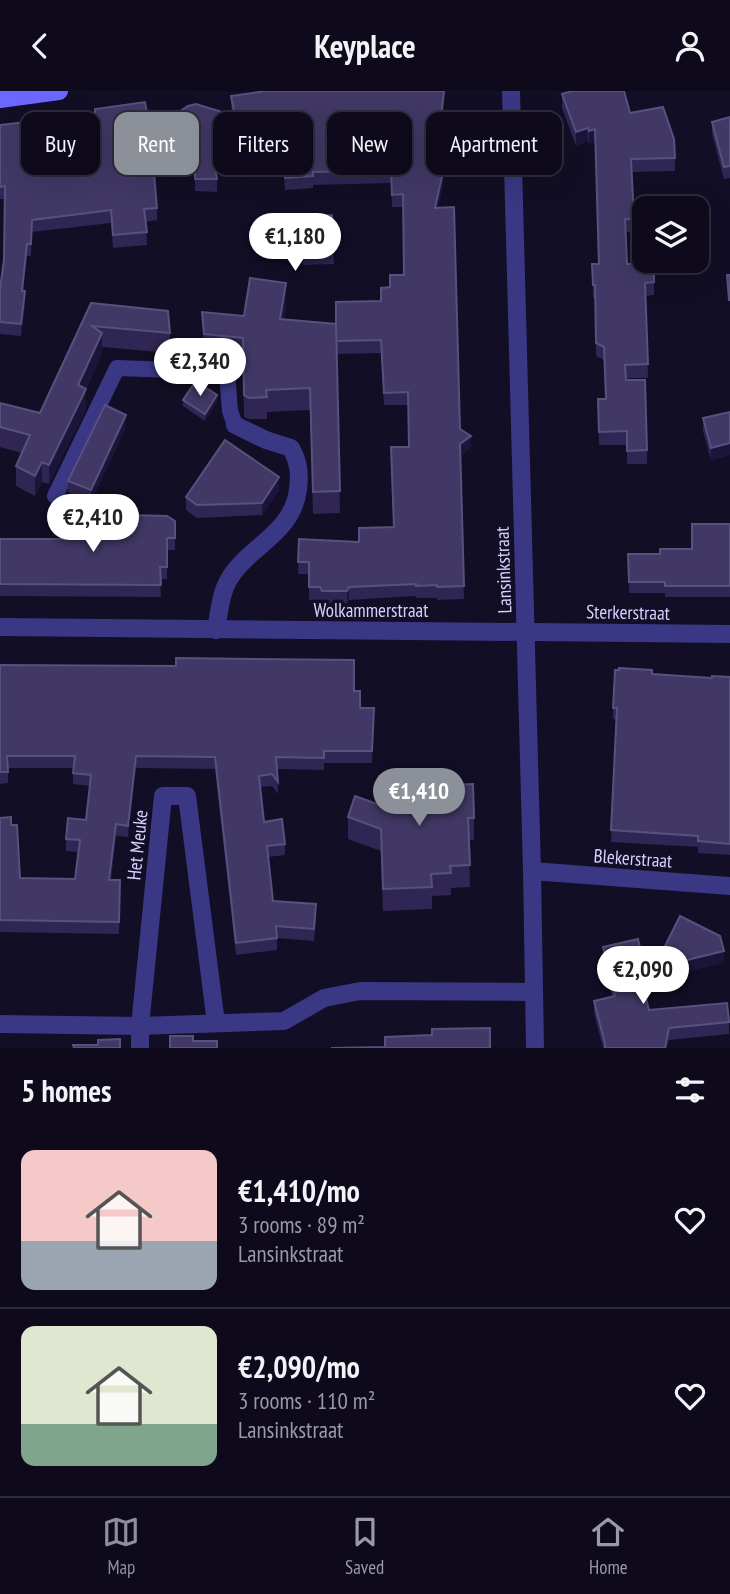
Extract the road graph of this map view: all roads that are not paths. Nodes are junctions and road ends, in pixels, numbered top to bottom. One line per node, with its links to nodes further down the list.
1 (59, 91): 3 (main road)
2 (511, 91): 8 (street, Lansinkstraat)
3 (0, 99)
4 (235, 425): 5 (lane); 7 (street)
5 (55, 496)
6 (0, 627): 7 (street, Wolkammerstraat)
7 (216, 630): 8 (street, Wolkammerstraat)
8 (526, 632): 9 (street, Sterkerstraat); 10 (street, Lansinkstraat)
9 (730, 634)
10 (532, 871): 11 (street, Blekerstraat); 12 (street, Lansinkstraat)
11 (730, 886)
12 (533, 992): 13 (street); 17 (street, Lansinkstraat)
13 (216, 1023): 15 (street); 15 (street, Het Meuke)
14 (0, 1024): 15 (street)
15 (140, 1026): 16 (street, Het Meuke)
16 (140, 1048)
17 (535, 1048)

